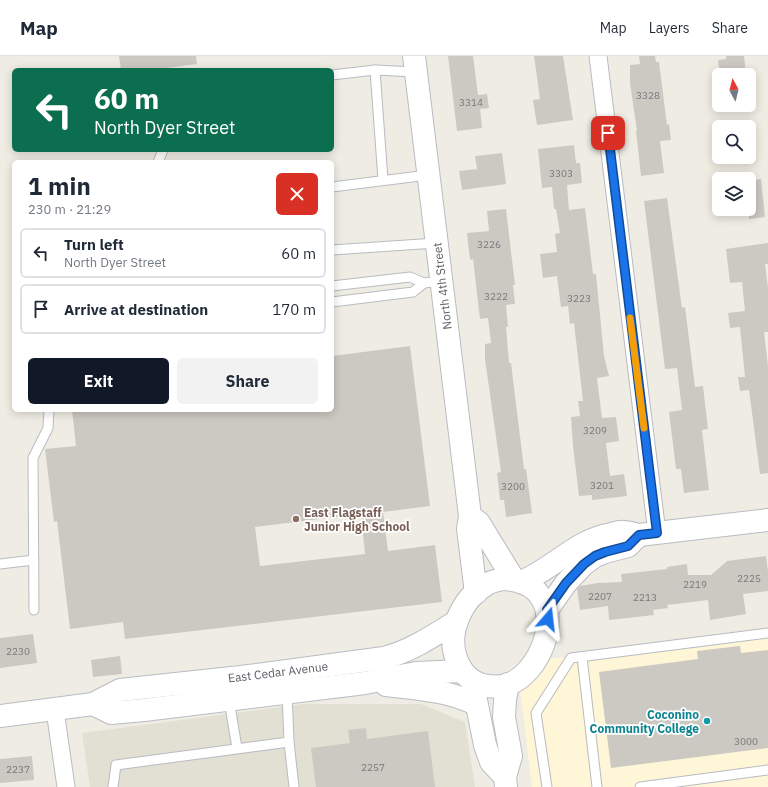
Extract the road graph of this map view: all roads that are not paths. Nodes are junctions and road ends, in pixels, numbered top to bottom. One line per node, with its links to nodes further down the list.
1 (598, 56): 16 (street)
2 (415, 64): 3 (lane); 5 (main road, North 4th Street)
3 (375, 70): 4 (lane); 6 (lane)
4 (334, 75)
5 (428, 174): 6 (lane); 8 (main road, North 4th Street)
6 (383, 180): 7 (lane)
7 (334, 187)
8 (437, 242): 9 (lane); 10 (main road, North 4th Street)
9 (334, 250)
10 (433, 282): 11 (lane); 12 (lane); 14 (main road, North 4th Street)
11 (334, 286)
12 (334, 302)
13 (49, 412): 17 (lane)
14 (470, 516): 19 (main road); 20 (main road, North 4th Street)
15 (768, 520): 16 (main road)
16 (648, 534): 19 (main road); 22 (main road)
17 (34, 560): 18 (lane); 21 (lane)
18 (0, 564)
19 (517, 581): 20 (main road); 22 (main road)
20 (476, 593): 23 (main road)
21 (34, 610)
22 (547, 610): 28 (main road)
23 (457, 621): 26 (main road); 31 (main road, East Cedar Avenue)
24 (768, 634): 25 (lane)
25 (582, 657): 42 (lane); 43 (lane)
26 (467, 676): 27 (main road, East Cedar Avenue); 28 (main road); 32 (main road)
27 (365, 683): 29 (main road, East Cedar Avenue); 32 (main road)
28 (508, 684): 38 (main road)
29 (287, 693): 30 (main road, East Cedar Avenue); 35 (lane)
30 (229, 700): 31 (main road, East Cedar Avenue); 36 (lane)
31 (92, 704): 33 (main road, East Cedar Avenue)
32 (476, 704): 38 (main road)
33 (55, 710): 34 (main road, East Cedar Avenue); 39 (street)
34 (0, 716)
35 (289, 742): 36 (lane); 41 (lane)
36 (237, 748): 40 (lane)
37 (768, 770): 44 (lane)
38 (506, 782)
39 (66, 787)
40 (113, 787)
41 (294, 787)
42 (547, 787)
43 (597, 787)
44 (640, 787)

